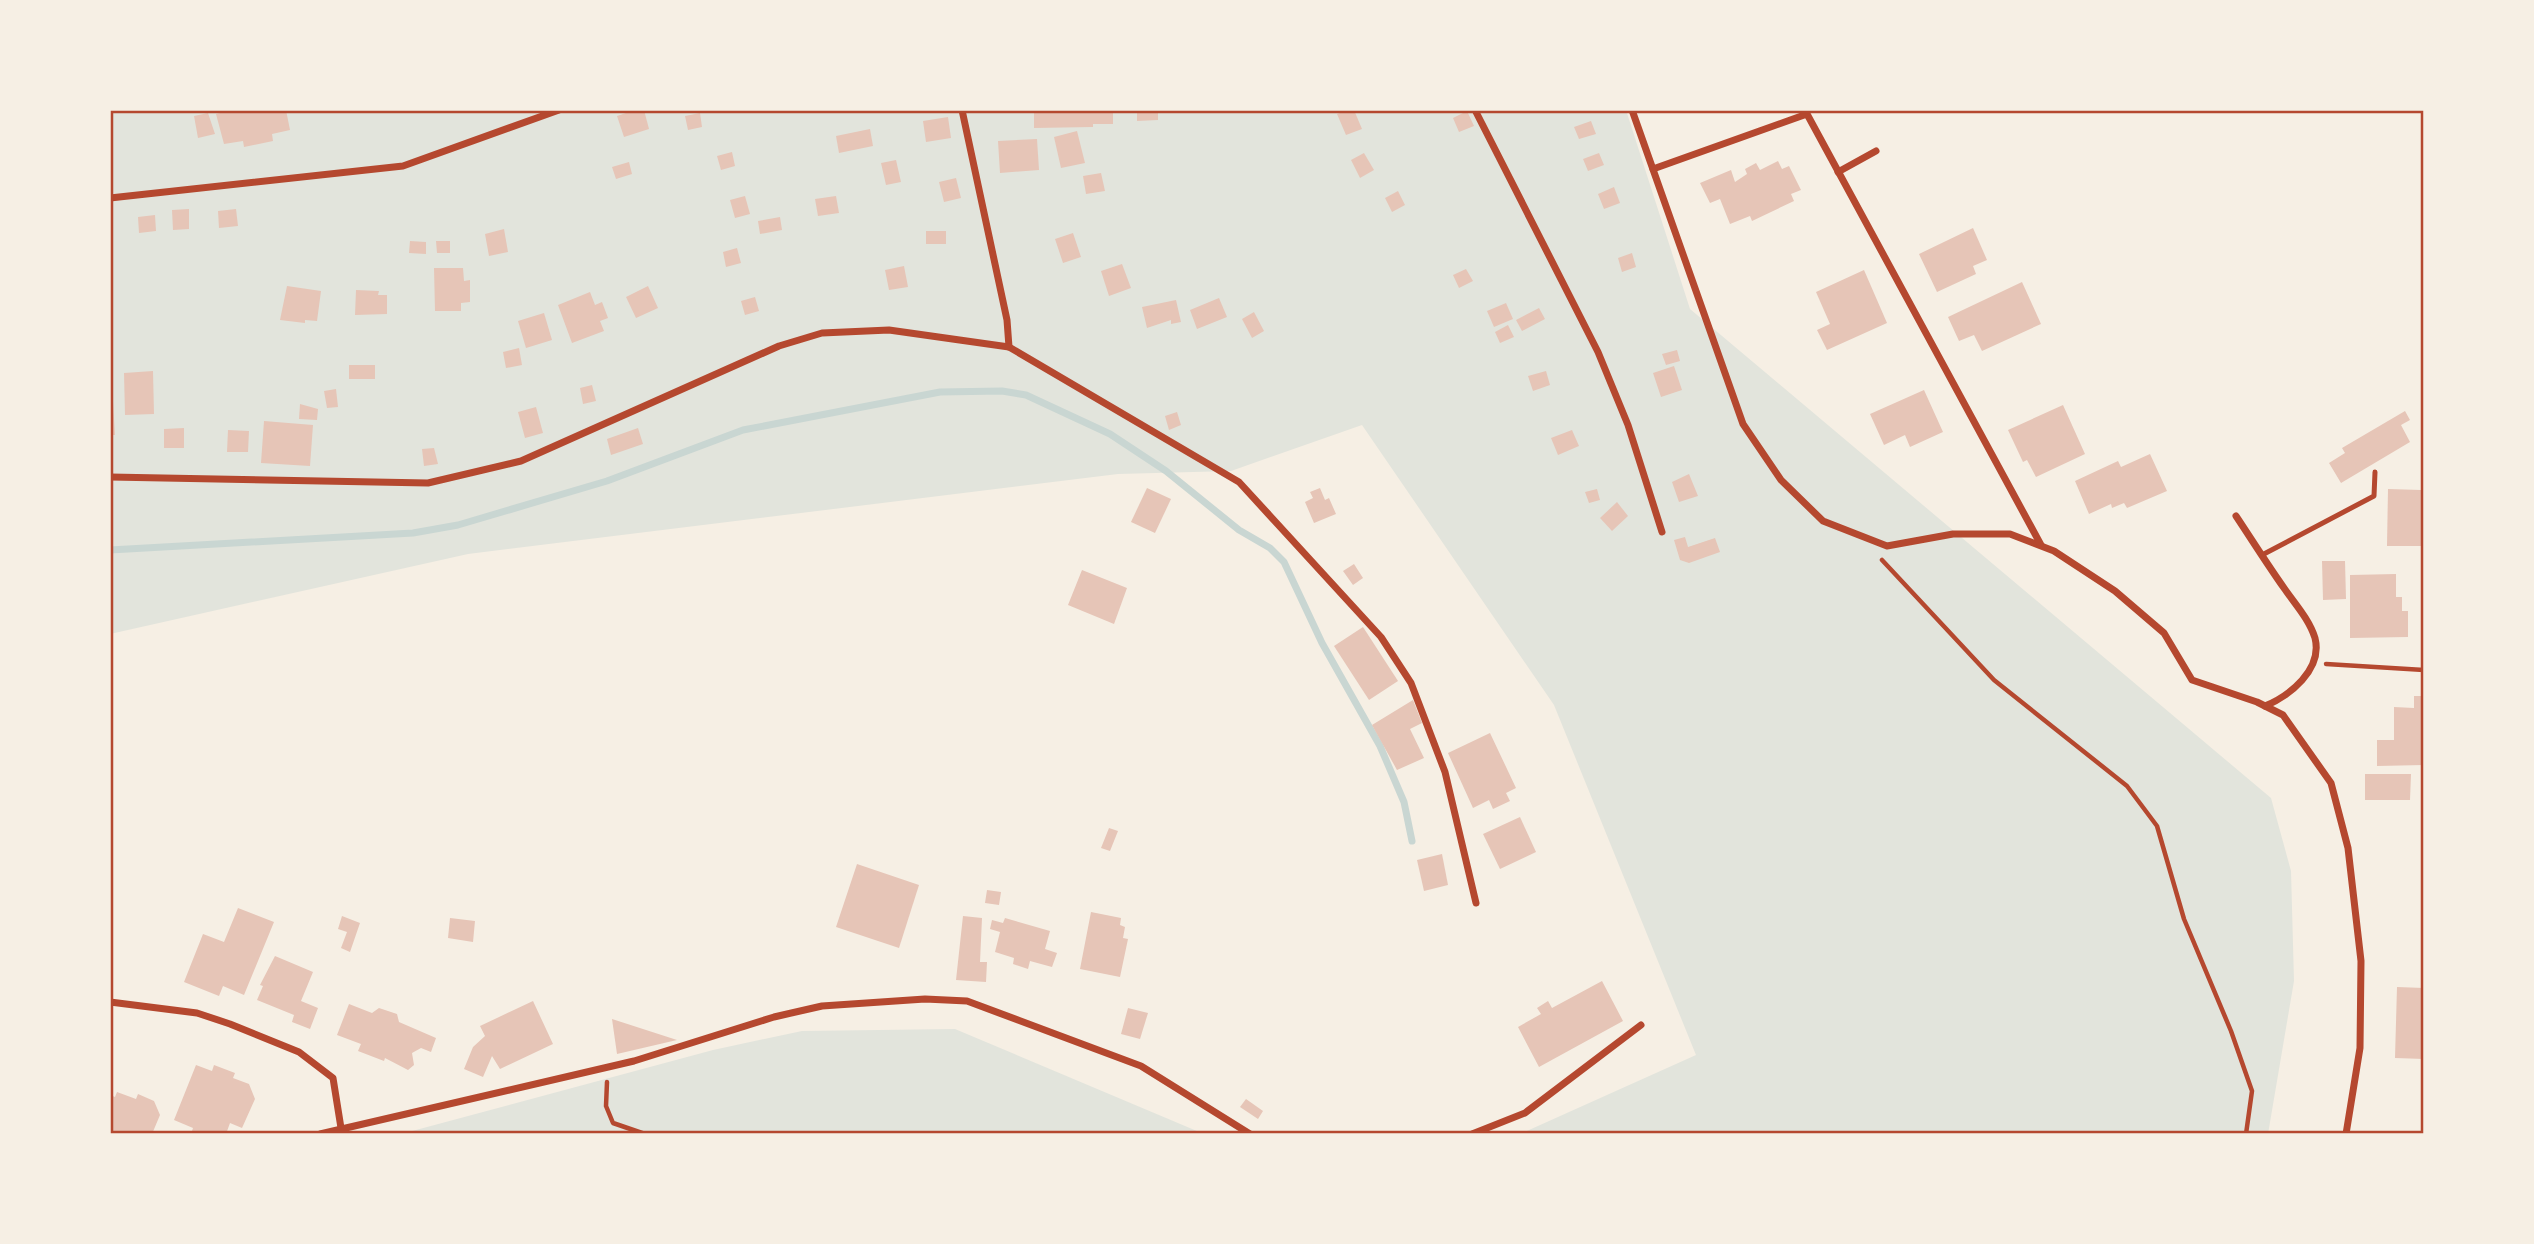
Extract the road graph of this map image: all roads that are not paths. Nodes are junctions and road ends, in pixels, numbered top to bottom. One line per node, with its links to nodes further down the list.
1 (559, 110): 8 (street)
2 (962, 110): 9 (street)
3 (1475, 110): 13 (street)
4 (1632, 110): 6 (street)
5 (1876, 151): 7 (street)
6 (1653, 169): 7 (street); 14 (street)
7 (1838, 172): 14 (street)
8 (110, 198)
9 (1009, 347): 11 (street); 17 (street)
10 (2375, 472): 15 (lane)
11 (110, 477)
12 (2236, 516): 15 (street)
13 (1662, 532)
14 (2041, 546): 16 (street)
15 (2262, 555): 16 (street)
16 (2265, 706): 24 (street)
17 (1476, 903)
18 (110, 1002): 20 (street)
19 (1641, 1025): 23 (street)
20 (341, 1128): 21 (street); 22 (street)
21 (320, 1134)
22 (1250, 1134)
23 (1472, 1134)
24 (2346, 1134)

